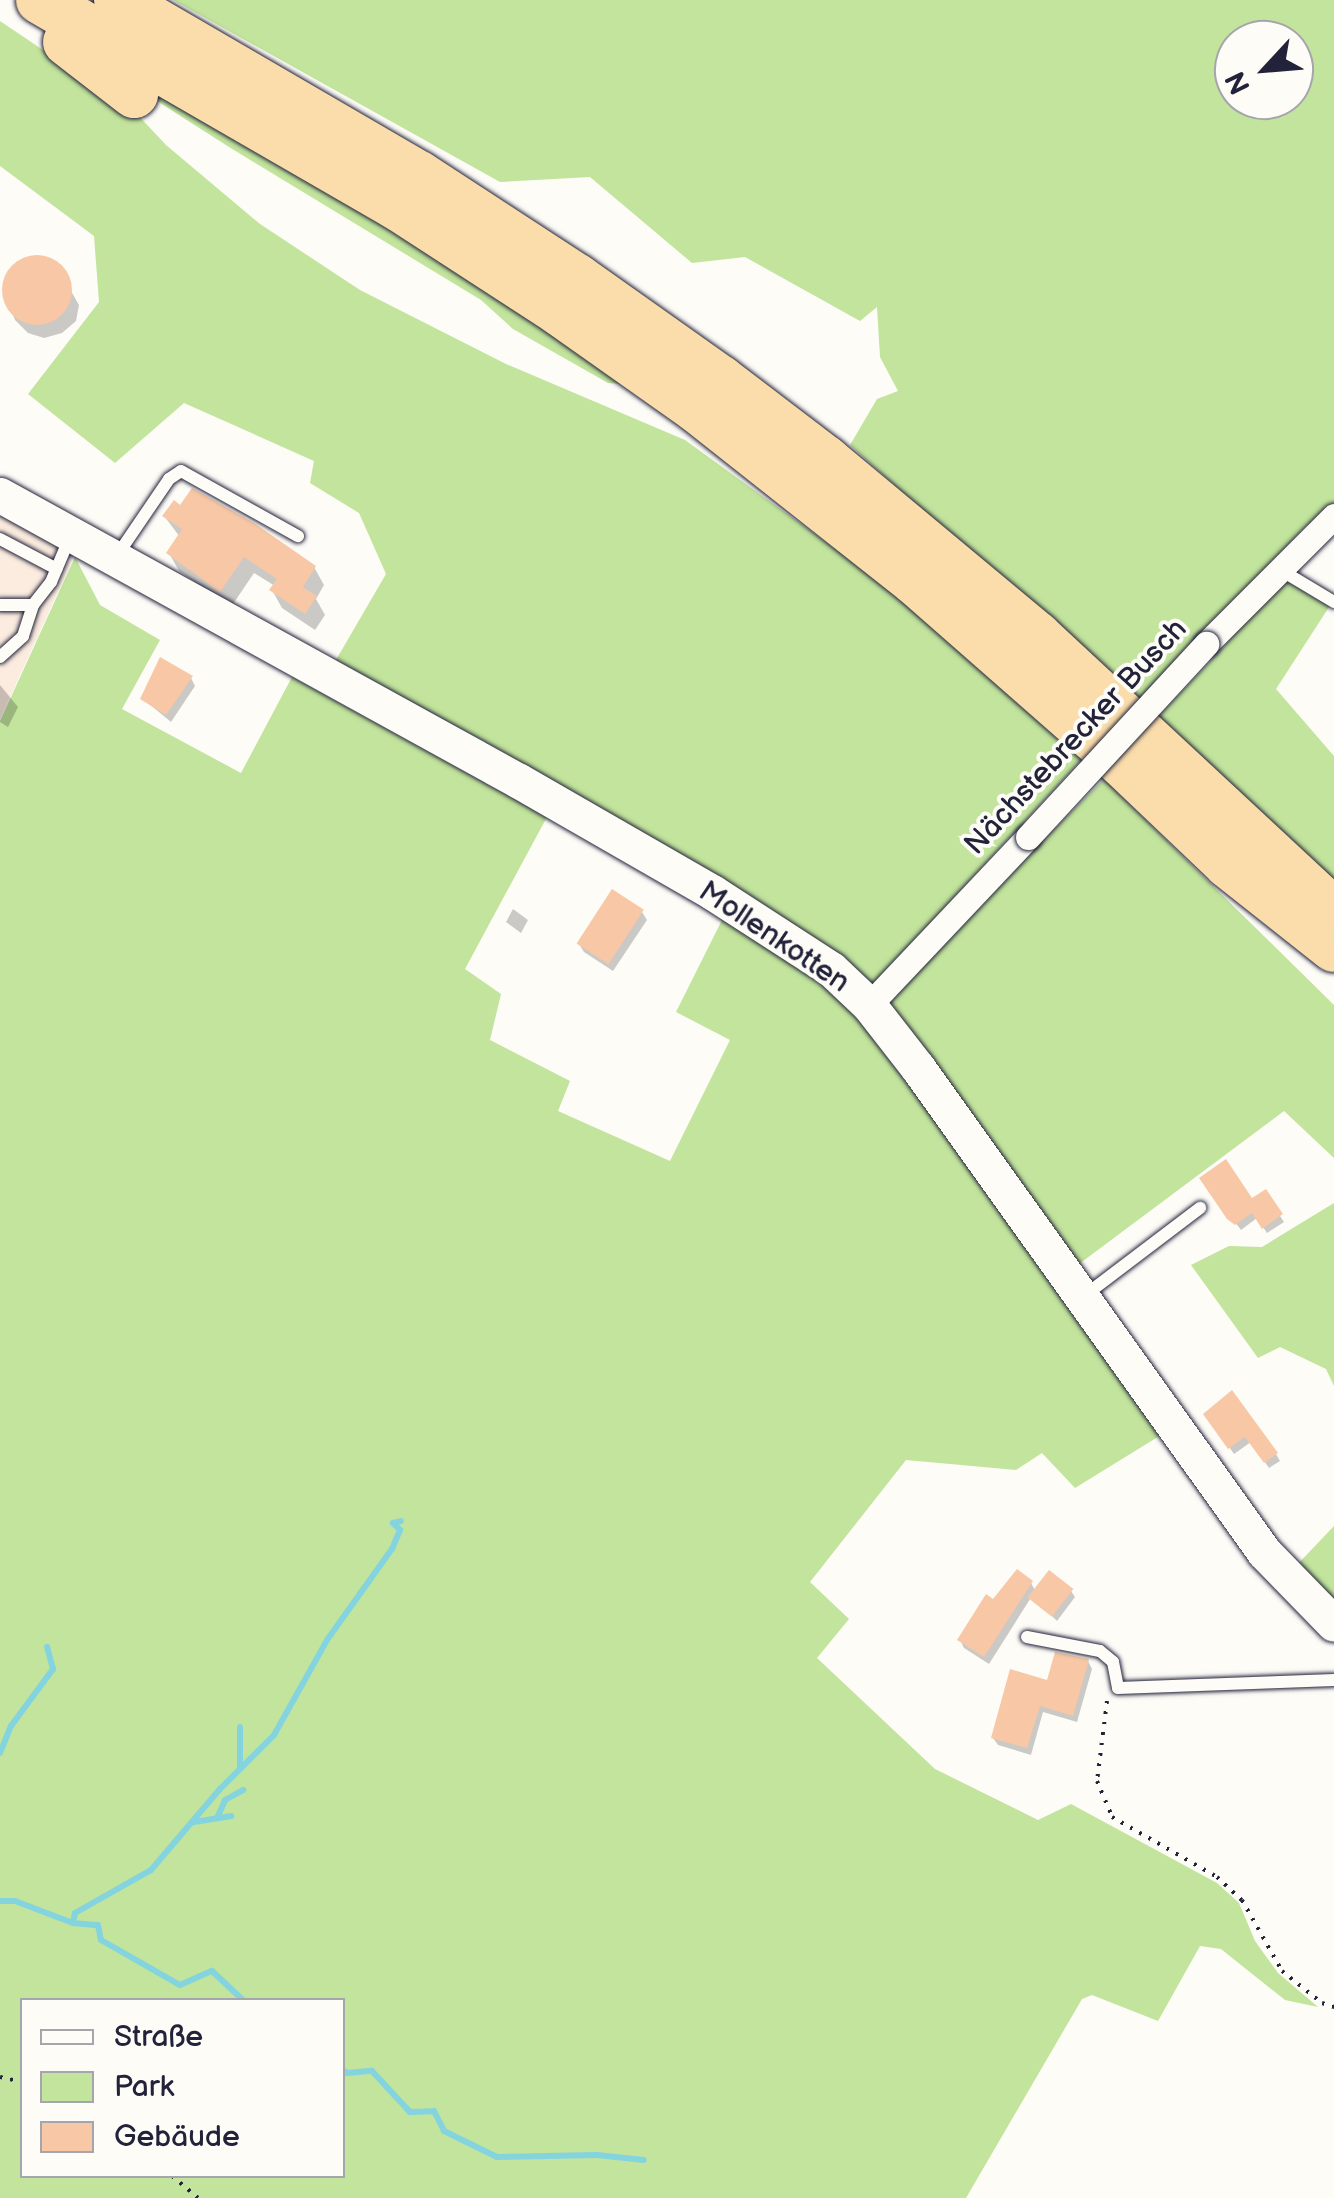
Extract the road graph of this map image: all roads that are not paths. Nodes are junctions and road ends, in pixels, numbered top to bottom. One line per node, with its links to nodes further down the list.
1 (13, 0): 4 (highway)
2 (40, 0): 6 (highway)
3 (118, 0): 19 (highway)
4 (134, 94)
5 (622, 394): 6 (highway)
6 (808, 494): 20 (highway)
7 (0, 495): 9 (main road, Mollenkotten)
8 (1334, 516): 14 (street, Nächstebrecker Busch)
9 (71, 534): 12 (main road, Mollenkotten); 13 (lane)
10 (298, 536): 12 (lane)
11 (0, 539): 13 (lane)
12 (114, 559): 21 (main road, Mollenkotten)
13 (57, 569): 16 (lane)
14 (1279, 569): 15 (lane); 21 (street, Nächstebrecker Busch, bridge)
15 (1334, 602)
16 (33, 604): 17 (lane); 18 (lane)
17 (0, 605)
18 (0, 657)
19 (1334, 912)
20 (1334, 948)
21 (869, 1005): 23 (main road, Mollenkotten)
22 (1200, 1208): 23 (lane)
23 (1082, 1298): 24 (main road, Mollenkotten)
24 (1334, 1624)
25 (1027, 1637): 26 (lane)
26 (1334, 1680)

